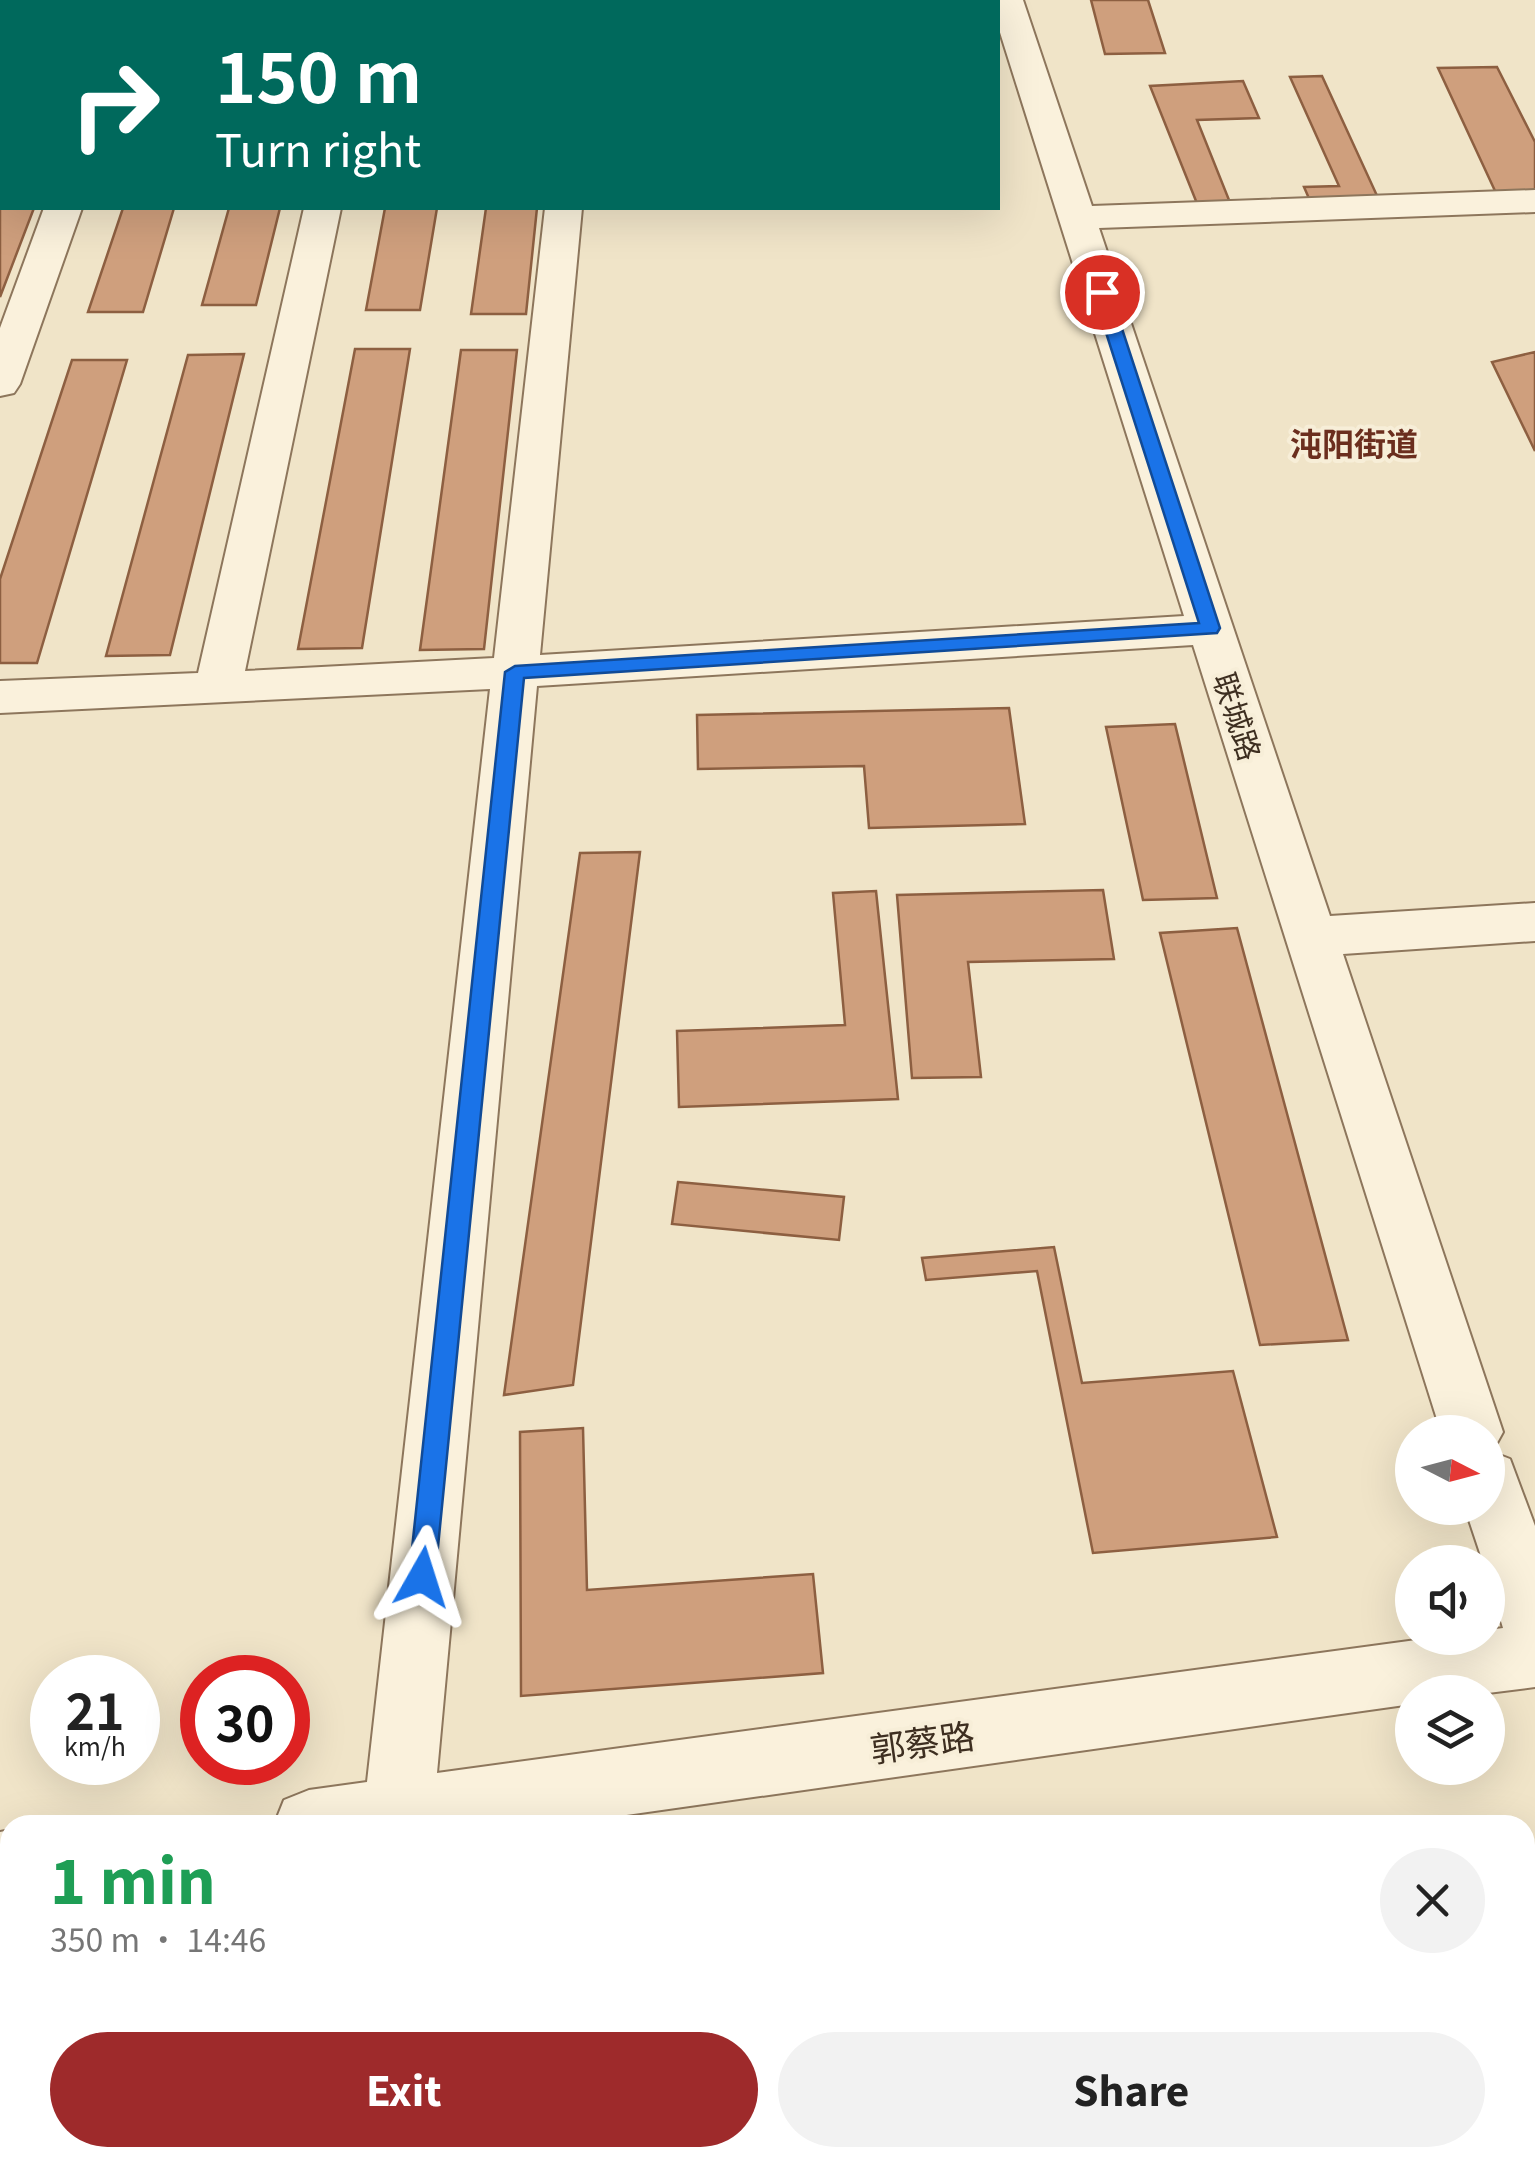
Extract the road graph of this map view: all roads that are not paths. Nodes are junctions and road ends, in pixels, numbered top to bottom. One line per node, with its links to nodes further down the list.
1 (1006, 0): 6 (street, 联城路)
2 (1535, 201): 6 (street)
3 (62, 210): 7 (street)
4 (322, 210): 10 (street)
5 (563, 210): 9 (street)
6 (1077, 218): 8 (street, 联城路)
7 (0, 384)
8 (1211, 628): 9 (street); 13 (street, 联城路)
9 (515, 672): 10 (street); 18 (street)
10 (218, 688): 11 (street)
11 (0, 697)
12 (1535, 922): 13 (street)
13 (1311, 937): 14 (street, 联城路)
14 (1466, 1415)
15 (1503, 1525): 16 (street)
16 (1535, 1625)
17 (1535, 1654): 18 (street, 郭蔡路)
18 (398, 1813): 19 (street, 郭蔡路)
19 (383, 1815)

